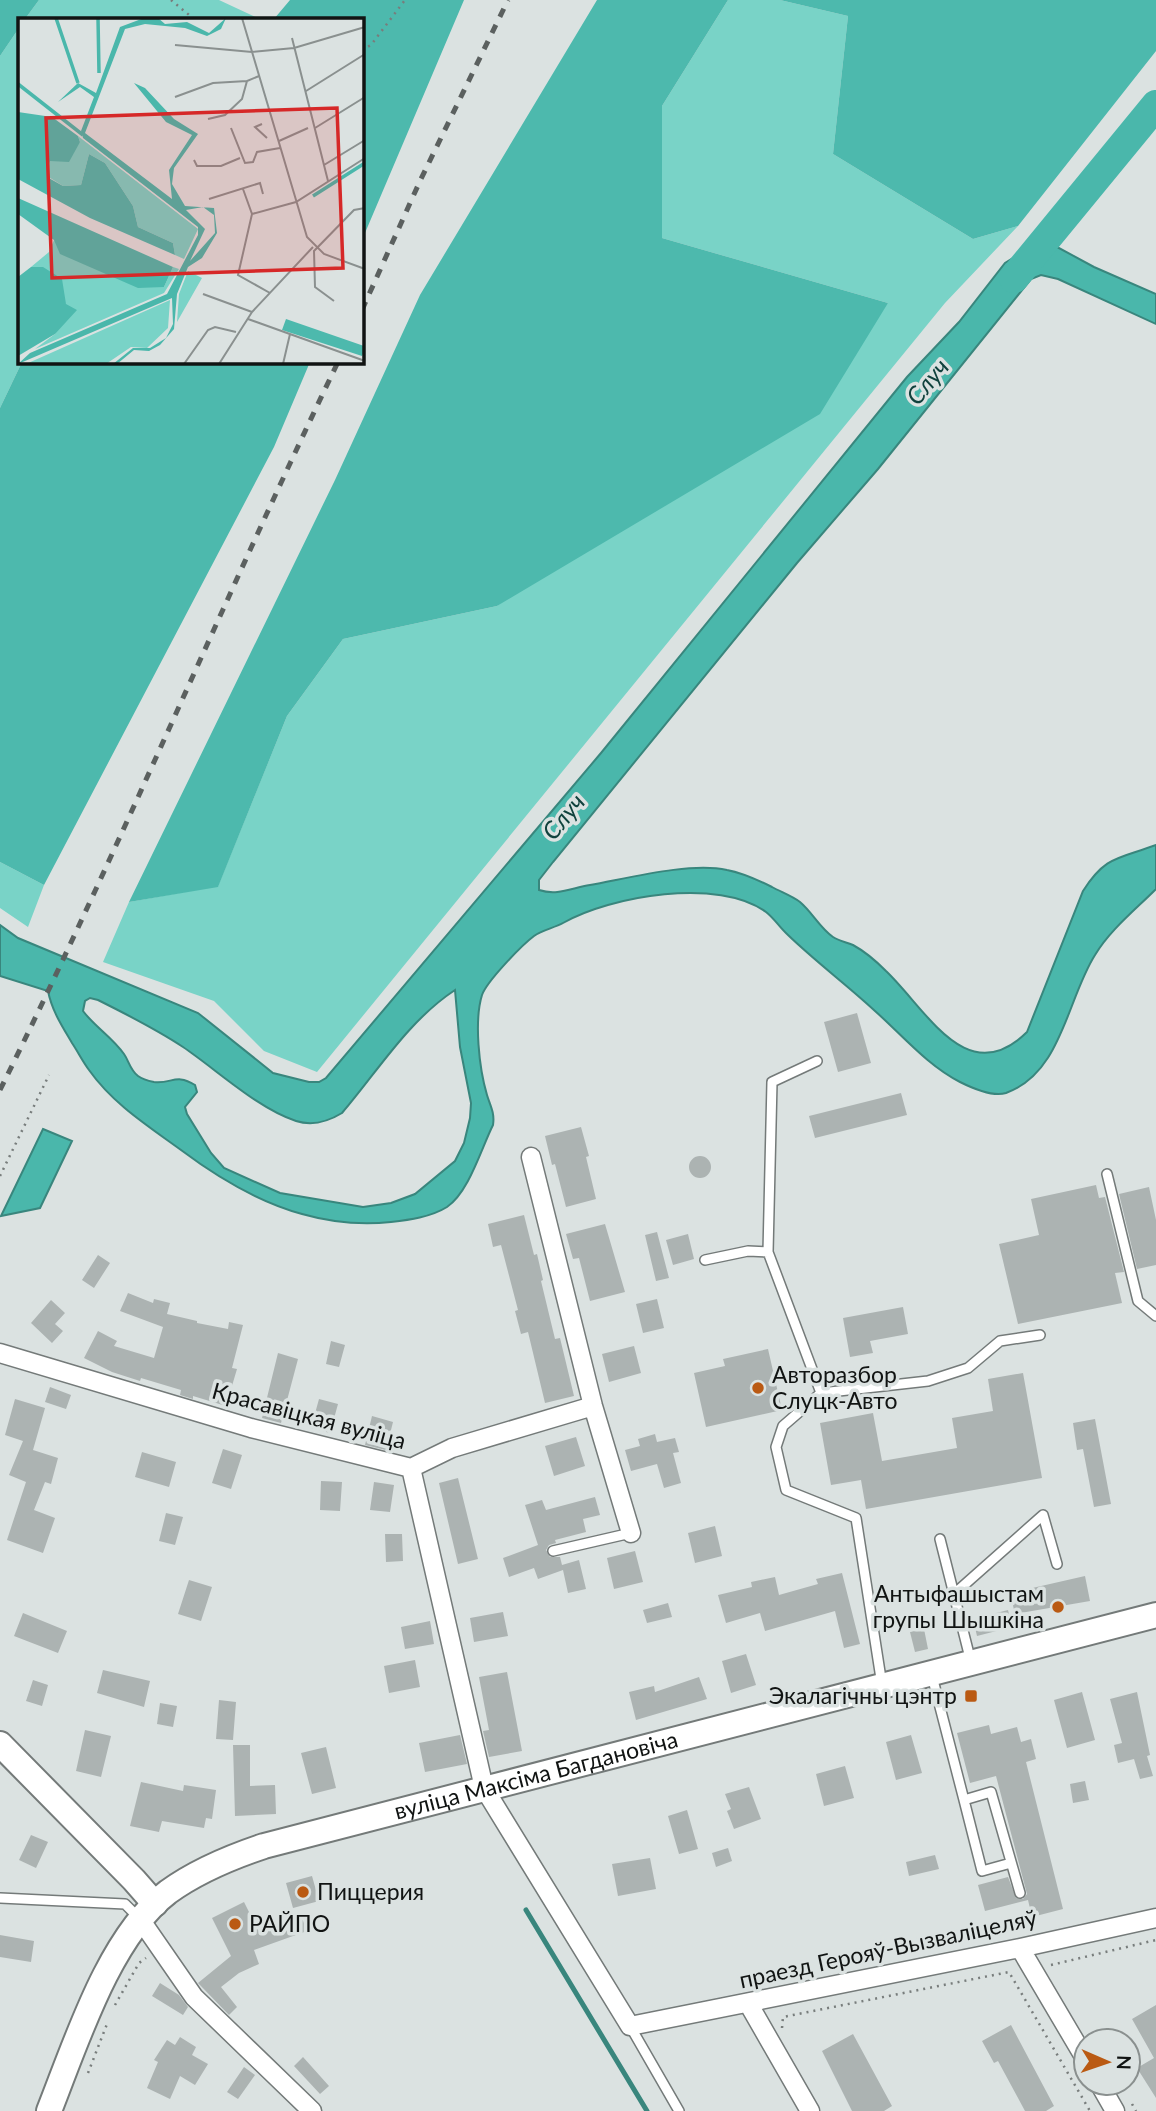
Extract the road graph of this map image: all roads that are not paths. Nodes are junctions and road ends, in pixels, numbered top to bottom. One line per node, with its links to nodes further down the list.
1 (817, 1061): 4 (lane)
2 (531, 1157): 10 (street)
3 (1107, 1174): 6 (lane)
4 (768, 1252): 5 (lane); 9 (lane)
5 (705, 1260)
6 (1156, 1316)
7 (1040, 1335): 9 (lane)
8 (0, 1353): 11 (street, Красавіцкая вуліца)
9 (821, 1393): 20 (lane)
10 (593, 1406): 11 (street); 12 (street)
11 (411, 1468): 22 (street, Красавіцкая вуліца)
12 (631, 1533): 14 (lane)
13 (940, 1539): 16 (lane)
14 (553, 1551)
15 (1057, 1564): 16 (lane)
16 (954, 1594): 18 (lane)
17 (1156, 1615): 18 (main road, вуліца Максіма Багдановіча)
18 (971, 1664): 19 (main road, вуліца Максіма Багдановіча)
19 (931, 1674): 20 (main road, вуліца Максіма Багдановіча); 23 (lane)
20 (882, 1686): 22 (main road, вуліца Максіма Багдановіча)
21 (0, 1744): 27 (main road)
22 (484, 1788): 27 (main road, вуліца Максіма Багдановіча); 31 (street, Красавіцкая вуліца)
23 (964, 1800): 24 (lane); 24 (lane)
24 (1011, 1863): 25 (lane)
25 (1020, 1893)
26 (0, 1898): 27 (lane)
27 (148, 1912): 33 (main road, вуліца Максіма Багдановіча); 34 (street)
28 (1156, 1918): 29 (street, праезд Герояў-Вызваліцеляў)
29 (1020, 1948): 30 (street, праезд Герояў-Вызваліцеляў); 32 (street)
30 (748, 2003): 31 (street, праезд Герояў-Вызваліцеляў); 36 (street)
31 (630, 2026): 35 (lane)
32 (1072, 2036)
33 (49, 2111)
34 (312, 2111)
35 (679, 2111)
36 (810, 2111)

